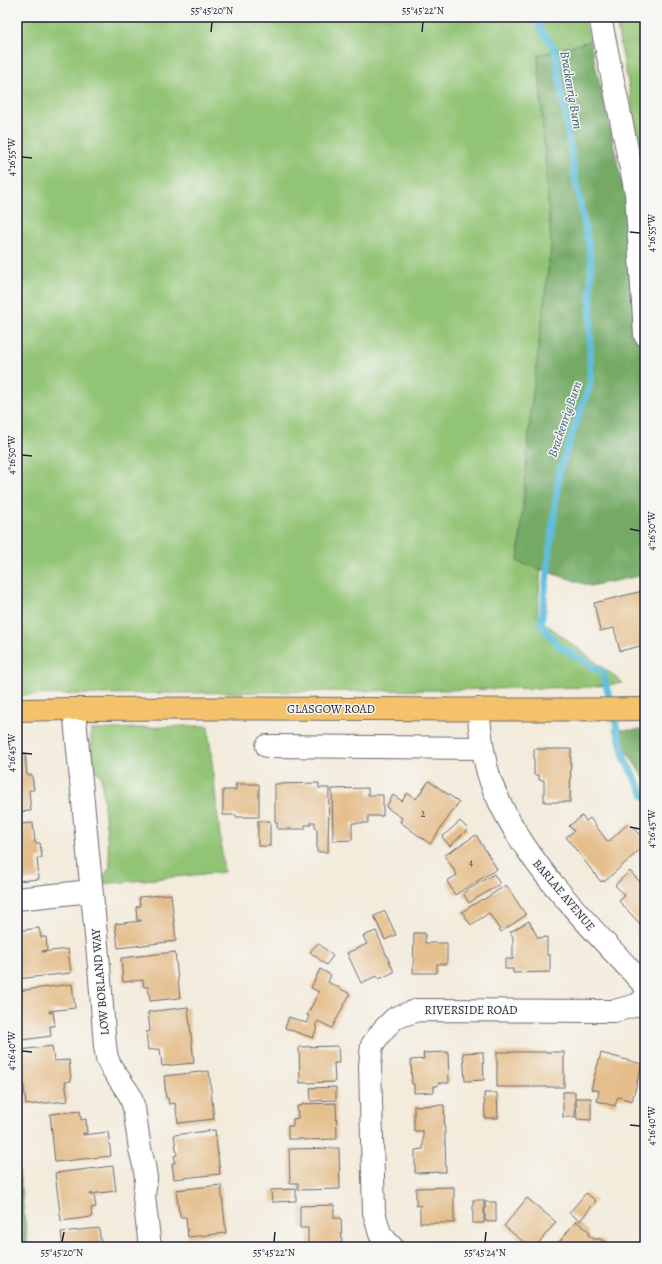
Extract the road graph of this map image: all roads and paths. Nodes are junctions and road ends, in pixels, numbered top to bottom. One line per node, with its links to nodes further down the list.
1 (600, 17): 2 (street)
2 (645, 335)
3 (74, 709): 5 (main road, GLASGOW ROAD); 6 (main road, GLASGOW ROAD); 9 (street, LOW BORLAND WAY)
4 (645, 709): 6 (main road, GLASGOW ROAD)
5 (17, 710)
6 (478, 710): 8 (street, BARLAE AVENUE)
7 (267, 746): 8 (street)
8 (482, 748): 11 (street, BARLAE AVENUE)
9 (91, 891): 10 (street); 13 (street, LOW BORLAND WAY)
10 (17, 899)
11 (645, 986)
12 (645, 998): 14 (street, RIVERSIDE ROAD)
13 (150, 1247)
14 (392, 1247)

